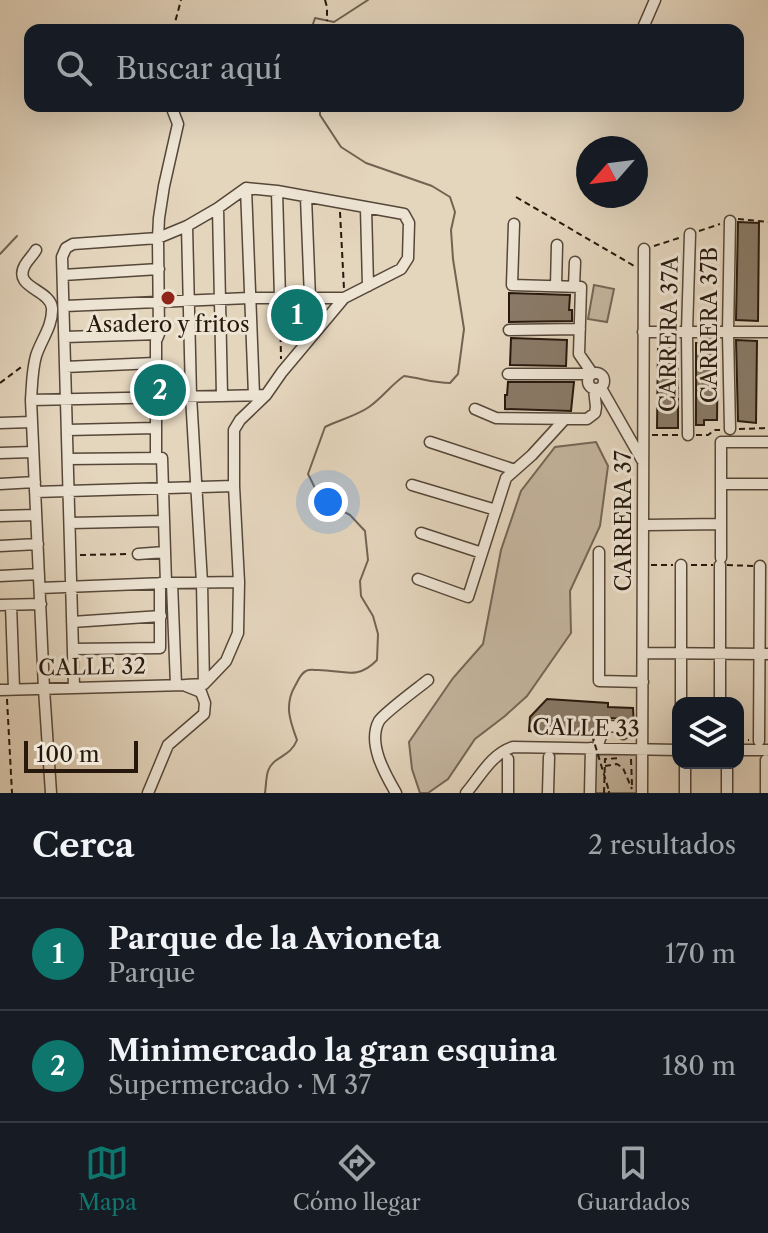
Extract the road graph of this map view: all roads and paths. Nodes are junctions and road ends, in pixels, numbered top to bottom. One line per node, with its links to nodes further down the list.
1 (181, 0): 5 (path)
2 (325, 0): 4 (path)
3 (655, 0): 6 (street)
4 (327, 21)
5 (175, 24)
6 (645, 24)
7 (173, 112): 20 (street)
8 (246, 188): 9 (street); 13 (street); 31 (street)
9 (277, 191): 10 (street); 32 (street)
10 (306, 197): 12 (street); 33 (street)
11 (516, 197): 26 (path)
12 (340, 202): 14 (street); 34 (path)
13 (218, 208): 18 (street); 35 (street)
14 (366, 208): 28 (street); 28 (street)
15 (730, 221): 16 (path); 19 (path); 43 (street, CARRERA 37B)
16 (768, 222)
17 (514, 224): 29 (street)
18 (187, 226): 20 (street); 36 (street)
19 (690, 234): 22 (path); 42 (street, CARRERA 37A)
20 (158, 238): 25 (street); 27 (street)
21 (557, 245): 29 (street)
22 (644, 249): 26 (street, CARRERA 37)
23 (36, 250): 59 (street)
24 (575, 262): 30 (street)
25 (159, 269): 27 (street); 37 (street)
26 (644, 271): 41 (street, CARRERA 37)
27 (63, 275): 38 (street)
28 (368, 286): 34 (street)
29 (556, 286): 30 (street)
30 (574, 286): 39 (street)
31 (249, 298): 32 (street); 35 (street); 54 (street)
32 (280, 298): 33 (street); 49 (path)
33 (310, 298): 34 (street)
34 (344, 298): 49 (street)
35 (220, 299): 36 (street); 53 (street)
36 (189, 301): 37 (street); 56 (street)
37 (159, 302): 38 (street); 45 (street)
38 (65, 306): 46 (street)
39 (580, 329): 40 (street); 51 (street)
40 (509, 330)
41 (643, 332): 42 (street); 68 (street, CARRERA 37)
42 (687, 332): 43 (street); 69 (street, CARRERA 37A)
43 (728, 332): 44 (street); 66 (street, CARRERA 37B)
44 (768, 332)
45 (159, 334): 46 (street); 47 (street)
46 (65, 337): 48 (street)
47 (155, 363): 48 (street); 57 (street)
48 (65, 367): 58 (street)
49 (282, 372): 55 (street)
50 (508, 374): 51 (street)
51 (590, 375): 52 (street)
52 (597, 388): 61 (street); 76 (street)
53 (222, 395): 54 (street); 56 (street)
54 (254, 395): 55 (street)
55 (266, 395): 82 (street)
56 (191, 396): 57 (street); 84 (street)
57 (156, 397): 58 (street); 64 (street)
58 (66, 399): 59 (street); 67 (street)
59 (31, 400): 62 (street)
60 (475, 409): 61 (street)
61 (564, 420): 77 (street)
62 (32, 422): 63 (street); 72 (street)
63 (0, 423)
64 (155, 428): 67 (street); 74 (street)
65 (768, 428): 66 (path)
66 (730, 429): 69 (path)
67 (67, 430): 75 (street)
68 (643, 435): 69 (path); 76 (street, CARRERA 37)
69 (688, 435)
70 (430, 442): 77 (street)
71 (768, 442): 79 (street)
72 (33, 452): 73 (street); 83 (street)
73 (0, 453)
74 (156, 458): 75 (street); 85 (street)
75 (68, 459): 86 (street)
76 (643, 462): 103 (street, CARRERA 37)
77 (515, 470): 87 (street)
78 (0, 484): 83 (street)
79 (721, 484): 80 (street); 92 (street)
80 (768, 484)
81 (412, 485): 87 (street)
82 (234, 486): 84 (street); 109 (street)
83 (35, 487): 86 (street); 88 (street)
84 (197, 488): 85 (street); 111 (street)
85 (163, 489): 86 (street); 90 (street)
86 (69, 491): 91 (street)
87 (496, 510): 99 (street)
88 (36, 515): 89 (street); 95 (street)
89 (0, 516)
90 (164, 521): 91 (street); 97 (street)
91 (70, 523): 101 (street)
92 (721, 524): 93 (street); 102 (street)
93 (647, 525)
94 (421, 533): 99 (street)
95 (38, 544): 96 (street); 106 (street)
96 (0, 546)
97 (165, 552): 100 (street); 110 (street)
98 (599, 552): 124 (street)
99 (482, 553): 108 (street)
100 (138, 554): 101 (path)
101 (70, 555): 112 (street)
102 (720, 562): 104 (path); 105 (path); 120 (street)
103 (642, 565): 104 (path); 119 (street, CARRERA 37)
104 (681, 565): 121 (street)
105 (760, 566): 122 (street)
106 (39, 574): 107 (street); 113 (street)
107 (0, 576)
108 (418, 579)
109 (239, 582): 111 (street); 125 (street)
110 (166, 583): 111 (street); 112 (street); 116 (street); 126 (street)
111 (202, 583): 125 (street)
112 (71, 587): 113 (street); 117 (street)
113 (40, 588): 114 (street)
114 (41, 604): 115 (street); 129 (street)
115 (6, 605): 128 (street)
116 (161, 616): 117 (street); 118 (street)
117 (72, 622): 118 (street)
118 (73, 649): 127 (street)
119 (643, 653): 121 (street); 124 (street, CARRERA 37)
120 (720, 653): 121 (street); 122 (street); 131 (street)
121 (681, 654): 130 (street)
122 (764, 654): 134 (street)
123 (428, 680): 152 (street)
124 (643, 682): 136 (street, CARRERA 37)
125 (204, 684): 126 (street, CALLE 32)
126 (180, 685): 127 (street, CALLE 32); 151 (street)
127 (74, 688): 129 (street, CALLE 32)
128 (7, 689): 129 (street, CALLE 32); 149 (path)
129 (44, 689): 150 (street)
130 (681, 697)
131 (720, 697)
132 (623, 734): 135 (street)
133 (592, 735): 147 (path, bridge)
134 (759, 741)
135 (594, 748): 136 (street, CALLE 33); 153 (street, CALLE 33); 156 (street)
136 (642, 749): 137 (street, CALLE 33); 148 (street, CARRERA 37)
137 (672, 750)
138 (744, 751): 139 (street)
139 (767, 755): 159 (street)
140 (549, 757): 155 (street)
141 (631, 758): 148 (path)
142 (508, 759): 154 (street)
143 (605, 759): 144 (path)
144 (605, 767): 147 (path); 148 (path)
145 (685, 769): 157 (street)
146 (727, 769): 158 (street)
147 (607, 792)
148 (636, 792)
149 (12, 793)
150 (51, 793)
151 (148, 793)
152 (396, 793)
153 (466, 793)
154 (508, 793)
155 (548, 793)
156 (590, 793)
157 (685, 793)
158 (727, 793)
159 (766, 793)

